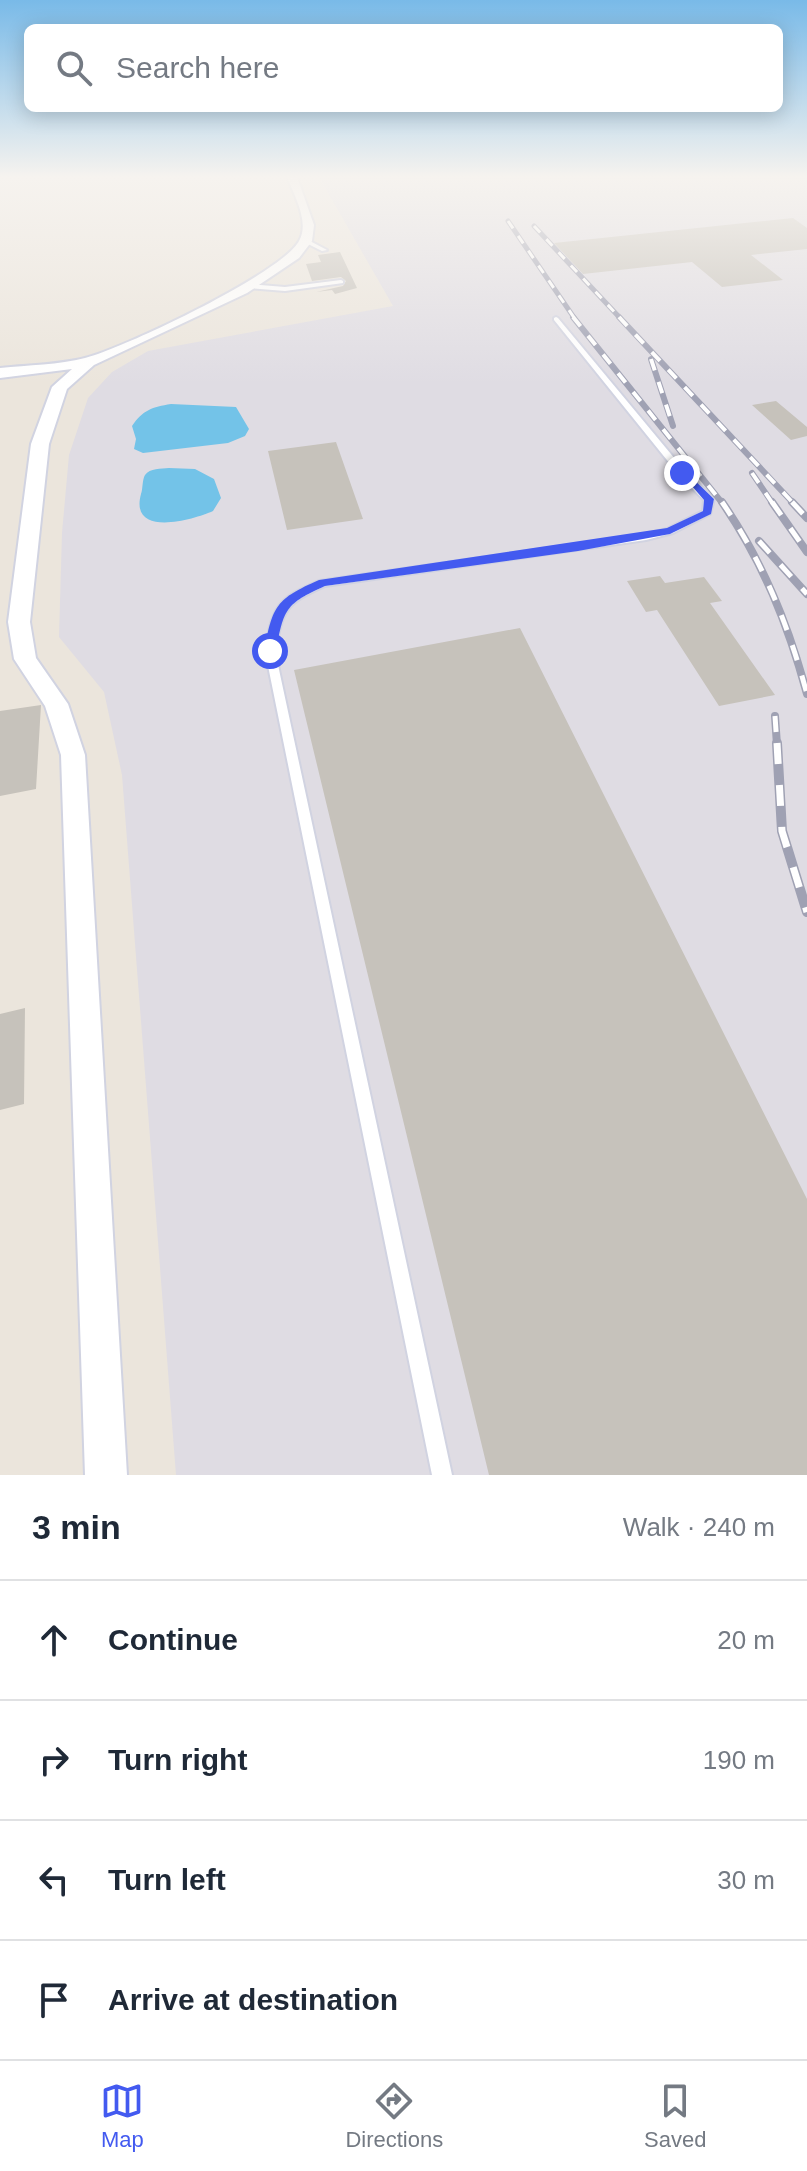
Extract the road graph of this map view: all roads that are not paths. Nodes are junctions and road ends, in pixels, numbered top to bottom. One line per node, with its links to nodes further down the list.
1 (315, 246): 3 (street)
2 (341, 282): 3 (lane)
3 (249, 286): 5 (street)
4 (556, 319): 8 (lane)
5 (89, 362): 6 (street); 7 (street)
6 (0, 373)
7 (106, 1475)
8 (442, 1475)

